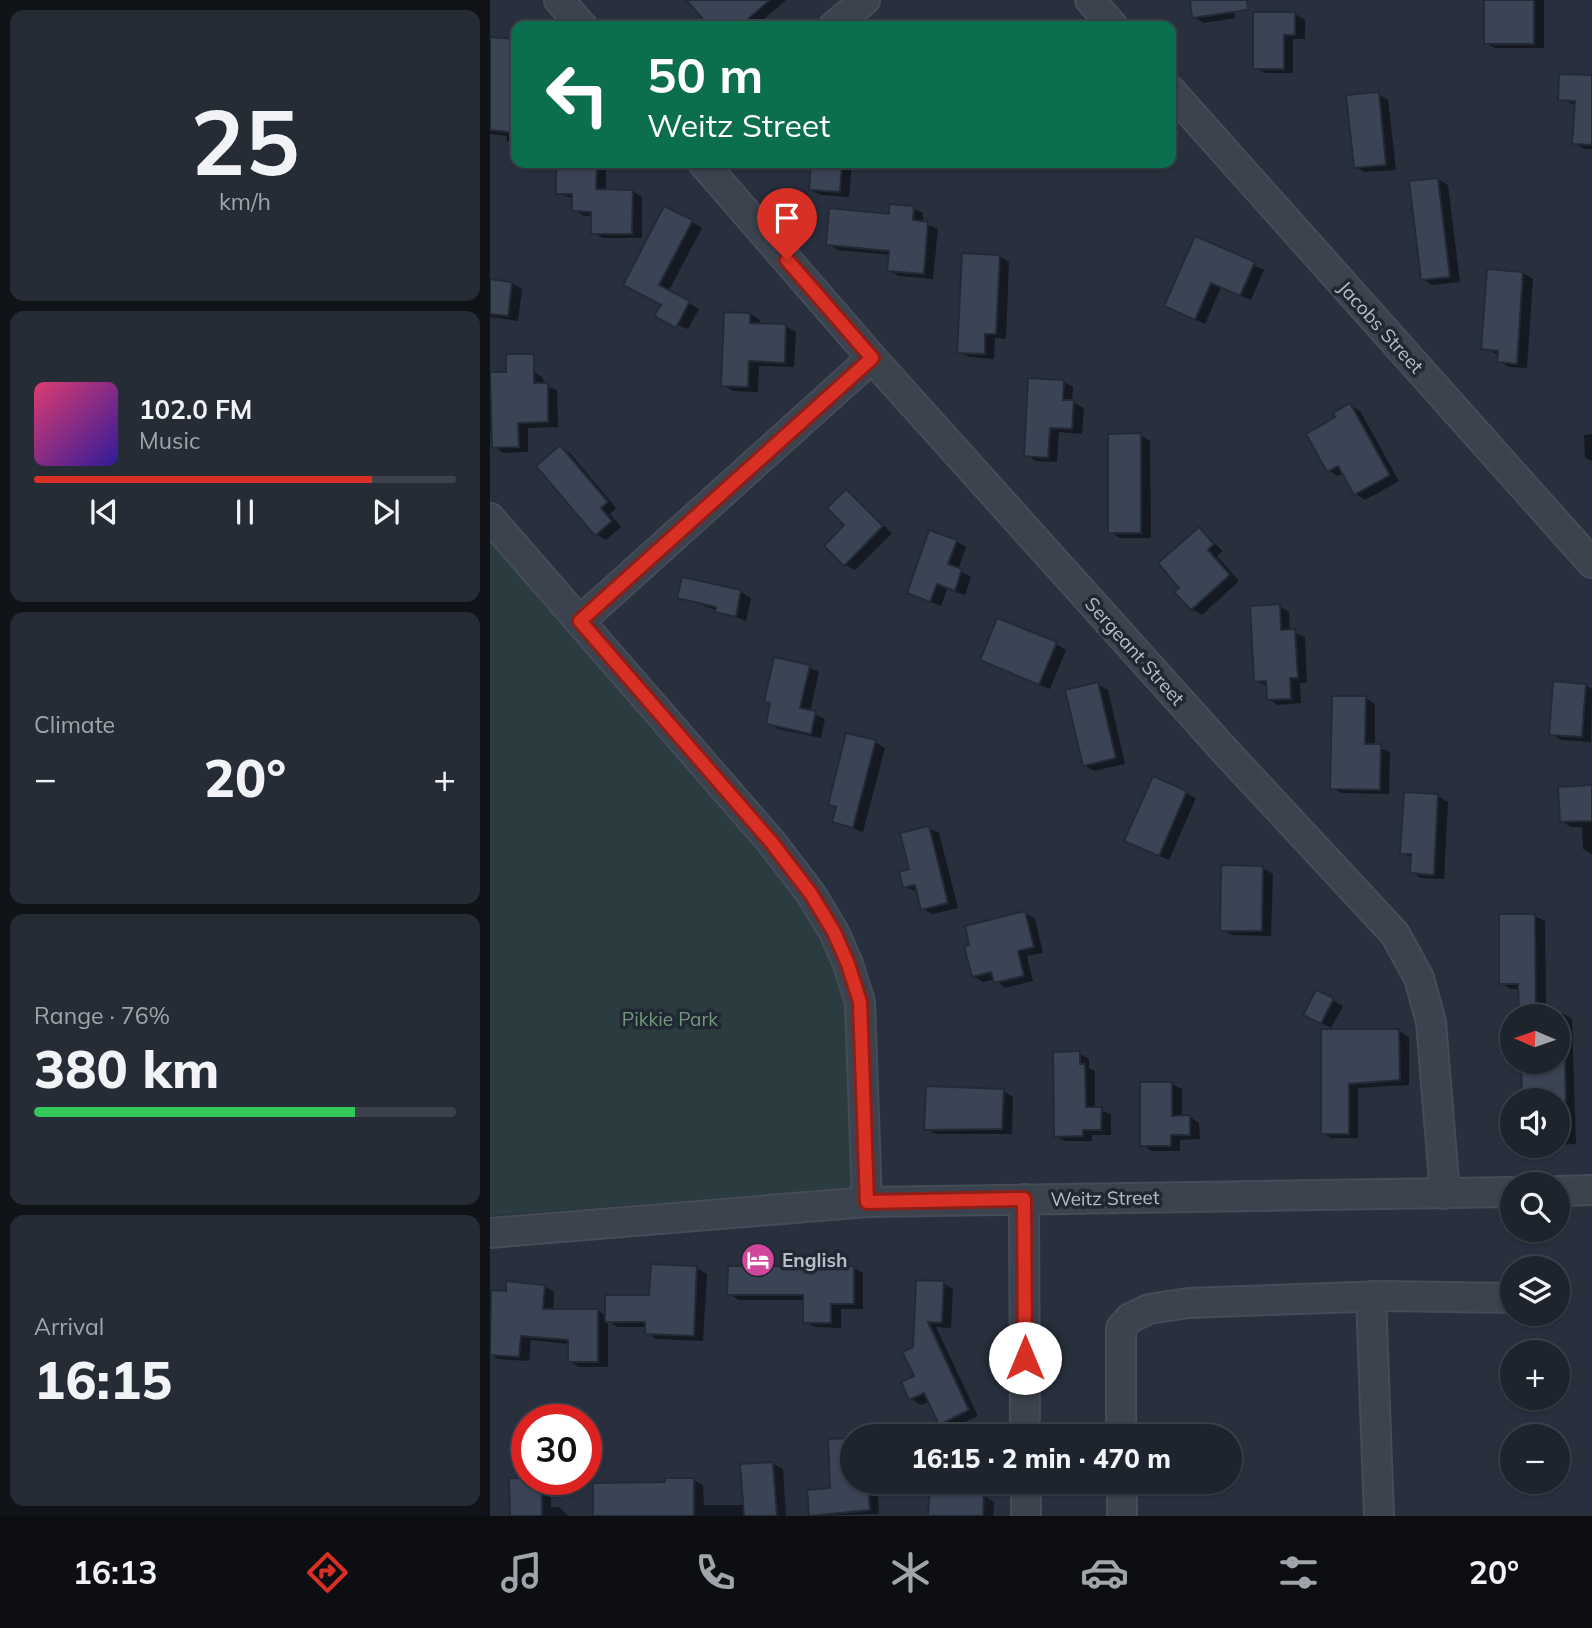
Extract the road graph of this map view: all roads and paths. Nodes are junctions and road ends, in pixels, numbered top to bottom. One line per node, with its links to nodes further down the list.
1 (559, 0): 4 (street)
2 (865, 0): 5 (street)
3 (1090, 0): 6 (street)
4 (578, 21)
5 (840, 21)
6 (1109, 21)
7 (1176, 97): 11 (street, Jacobs Street)
8 (707, 168): 9 (street, Sergeant Street)
9 (872, 358): 12 (street); 16 (street, Sergeant Street)
10 (490, 518): 12 (street)
11 (1592, 563)
12 (580, 621): 18 (street)
13 (1592, 1190): 14 (street)
14 (1570, 1191)
15 (1500, 1192): 16 (street, Weitz Street)
16 (1445, 1194): 17 (street, Weitz Street)
17 (1024, 1199): 18 (street, Weitz Street); 22 (street)
18 (867, 1202): 19 (street, Weitz Street)
19 (490, 1233)
20 (1371, 1296): 21 (street); 23 (street); 28 (street)
21 (1500, 1298)
22 (1025, 1424)
23 (1121, 1424)
24 (1026, 1494): 26 (street)
25 (1122, 1494): 27 (street)
26 (1026, 1516)
27 (1122, 1516)
28 (1379, 1516)

